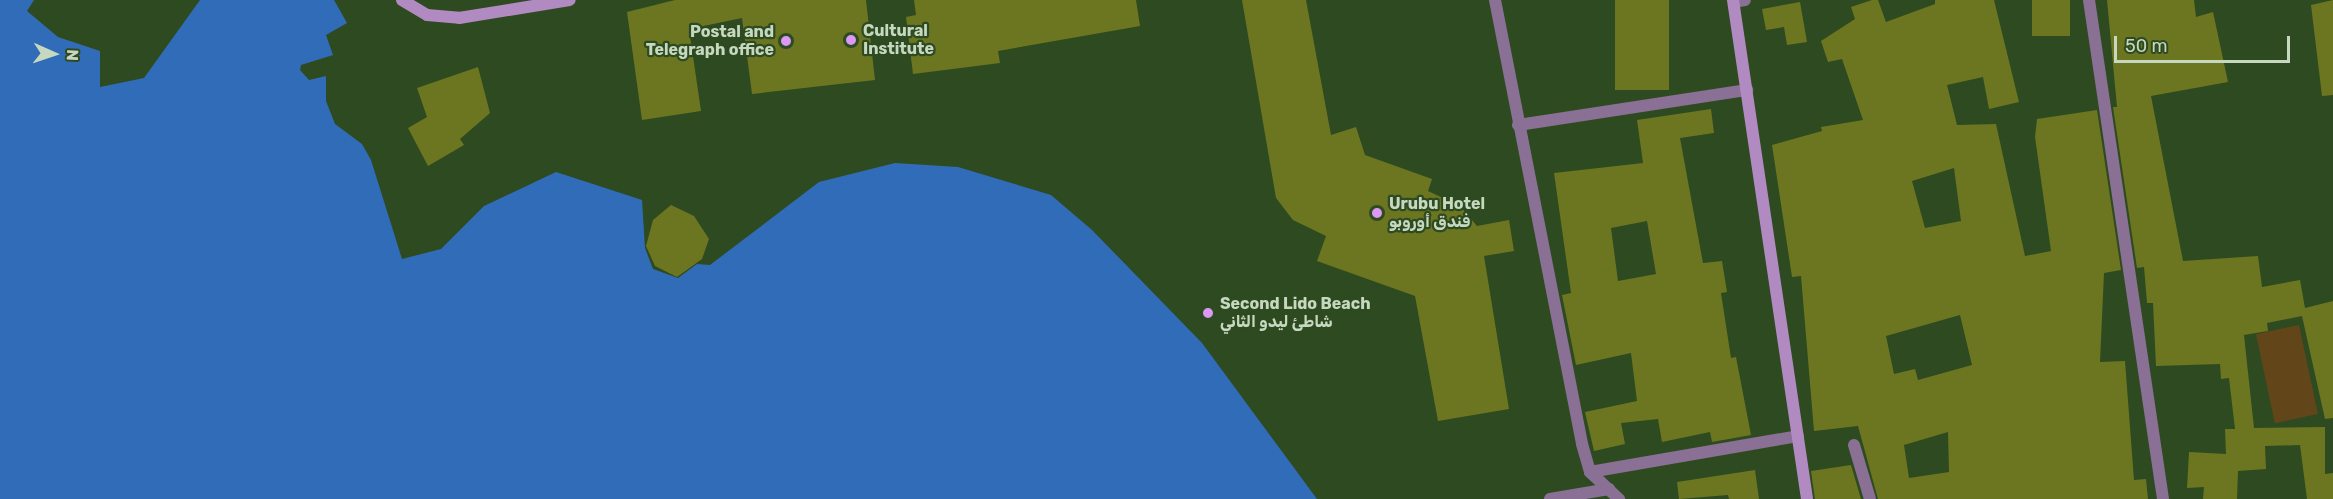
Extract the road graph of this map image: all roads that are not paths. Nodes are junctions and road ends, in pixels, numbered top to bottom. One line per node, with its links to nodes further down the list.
1 (402, 0): 2 (main road)
2 (570, 0)
3 (1495, 0): 7 (street)
4 (2089, 0): 16 (street)
5 (1737, 1): 6 (main road)
6 (1747, 90): 7 (street); 8 (main road)
7 (1518, 125): 10 (street)
8 (1798, 436): 10 (street); 14 (main road)
9 (1854, 445): 15 (street)
10 (1590, 472): 11 (street)
11 (1609, 489): 12 (street); 13 (street)
12 (1550, 499)
13 (1619, 499)
14 (1807, 499)
15 (1870, 499)
16 (2163, 499)

